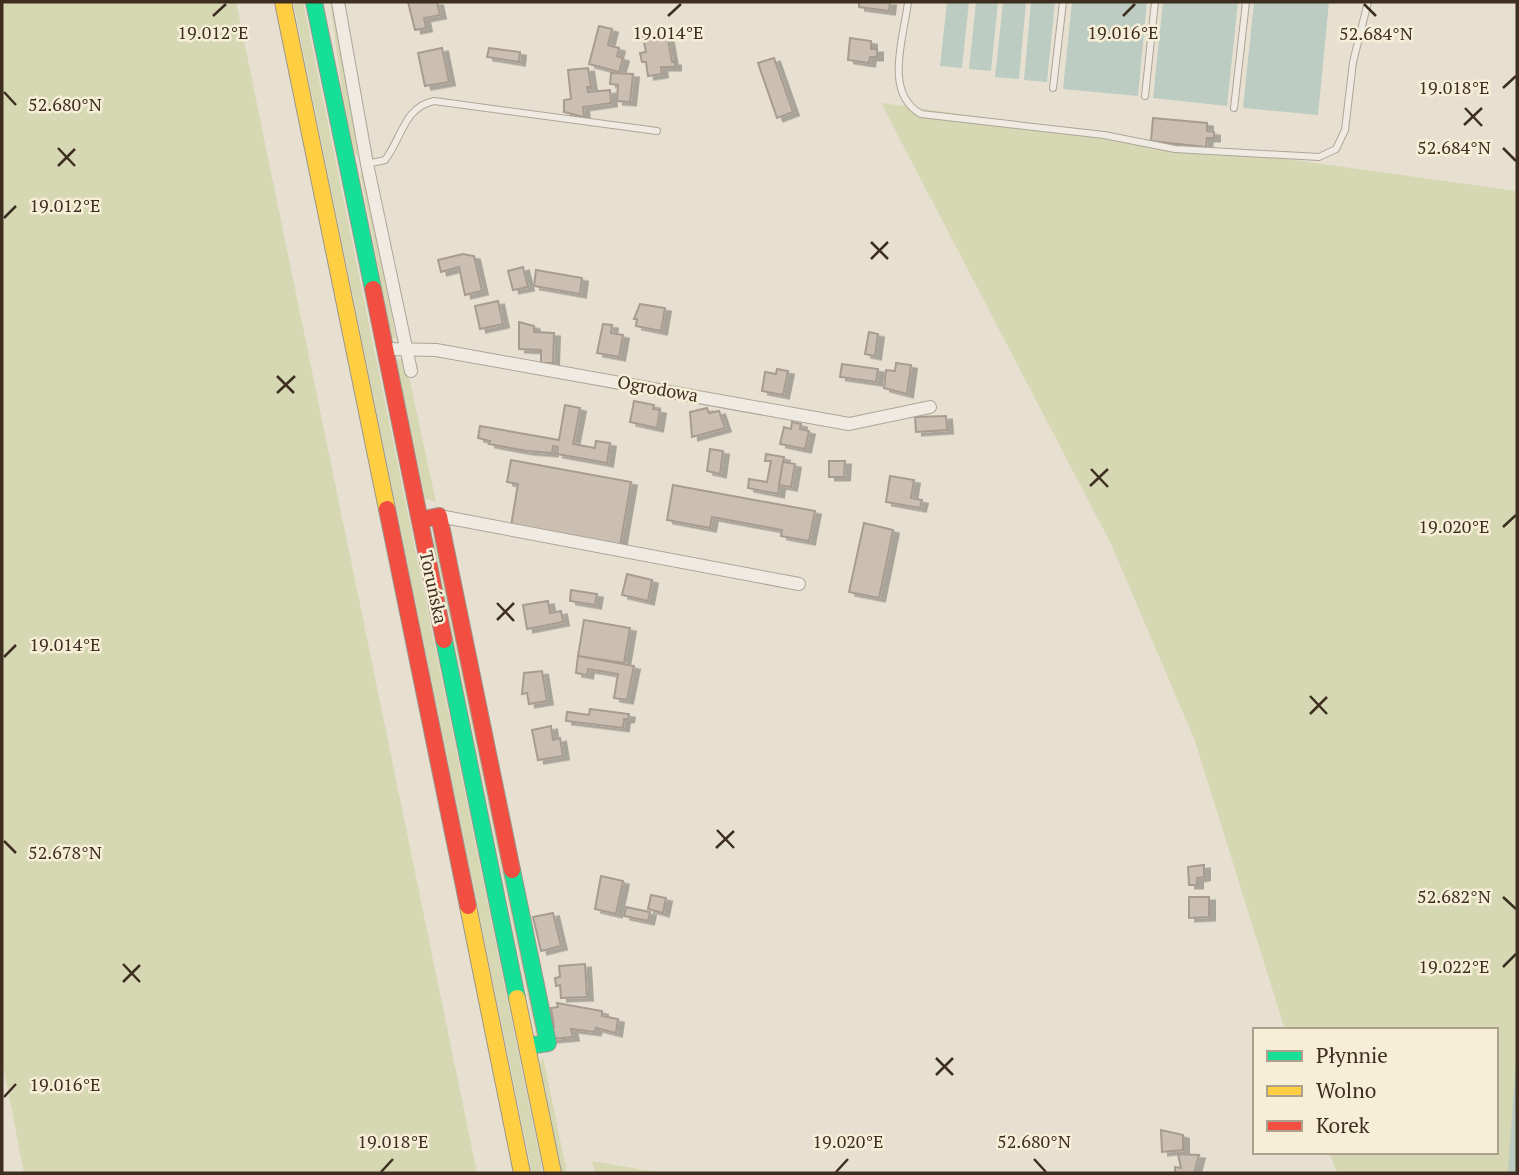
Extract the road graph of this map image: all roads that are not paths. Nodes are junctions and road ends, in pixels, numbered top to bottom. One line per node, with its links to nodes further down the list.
1 (283, 2): 23 (main road, Toruńska)
2 (314, 2): 14 (main road, Toruńska)
3 (338, 2): 13 (street)
4 (908, 2): 8 (lane)
5 (1063, 2): 9 (lane)
6 (1155, 2): 10 (lane)
7 (1246, 2): 11 (lane)
8 (1368, 2)
9 (1053, 88)
10 (1144, 96)
11 (1234, 107)
12 (657, 131): 13 (lane)
13 (367, 164): 14 (street); 15 (street)
14 (348, 169): 16 (main road, Toruńska)
15 (405, 348): 16 (street, Ogrodowa); 17 (street); 18 (street, Ogrodowa)
16 (385, 349): 20 (main road, Toruńska)
17 (411, 371)
18 (930, 407)
19 (439, 516): 20 (main road); 21 (street); 22 (main road)
20 (420, 520): 22 (main road, Toruńska)
21 (799, 584)
22 (528, 1046): 24 (main road, Toruńska)
23 (522, 1173)
24 (553, 1173)

